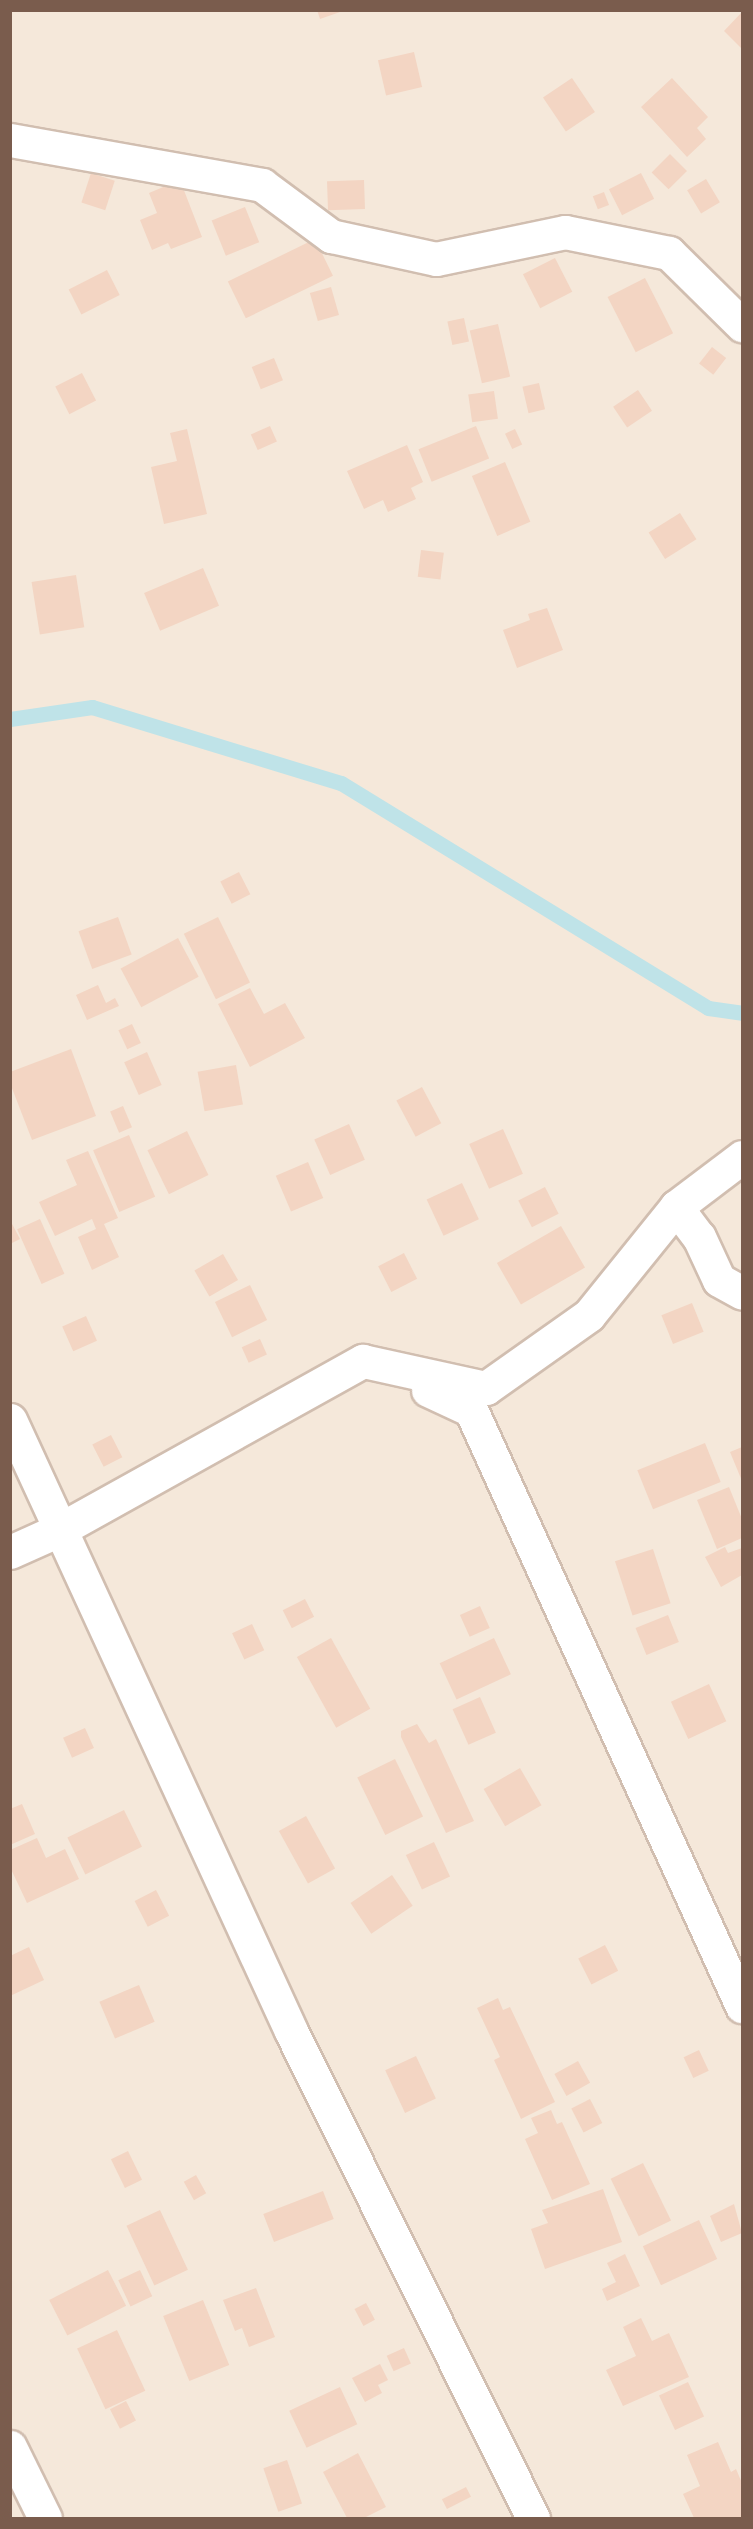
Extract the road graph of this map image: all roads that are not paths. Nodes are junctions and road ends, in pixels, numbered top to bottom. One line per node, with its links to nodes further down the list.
1 (10, 140): 2 (street)
2 (742, 325)
3 (742, 1157): 4 (street)
4 (676, 1207): 5 (street); 6 (street)
5 (742, 1293)
6 (363, 1361): 8 (street); 10 (street)
7 (10, 1420): 8 (street)
8 (59, 1530): 9 (street); 13 (street)
9 (10, 1552)
10 (742, 2006)
11 (10, 2447): 12 (street)
12 (45, 2518)
13 (533, 2518)

